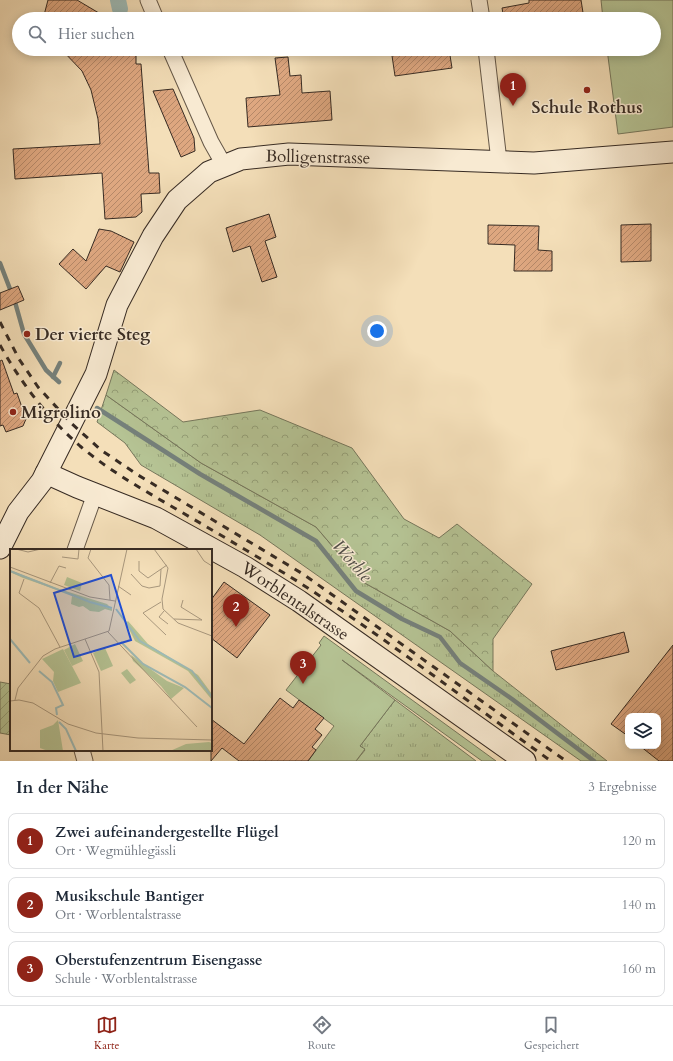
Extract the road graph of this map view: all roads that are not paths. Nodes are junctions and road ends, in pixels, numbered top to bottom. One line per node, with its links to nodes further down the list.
1 (148, 0): 3 (street)
2 (479, 0): 4 (street)
3 (153, 12)
4 (481, 12)
5 (173, 56): 9 (street)
6 (487, 56): 8 (street)
7 (673, 152): 8 (main road, Bolligenstrasse)
8 (498, 161): 9 (main road, Bolligenstrasse)
9 (224, 165): 10 (main road, Bolligenstrasse)
10 (46, 473): 11 (main road, Worblentalstrasse); 12 (main road, Bolligenstrasse)
11 (95, 494): 13 (street); 16 (main road, Worblentalstrasse)
12 (0, 548)
13 (75, 549)
14 (82, 751): 15 (street)
15 (85, 761)
16 (525, 761)

